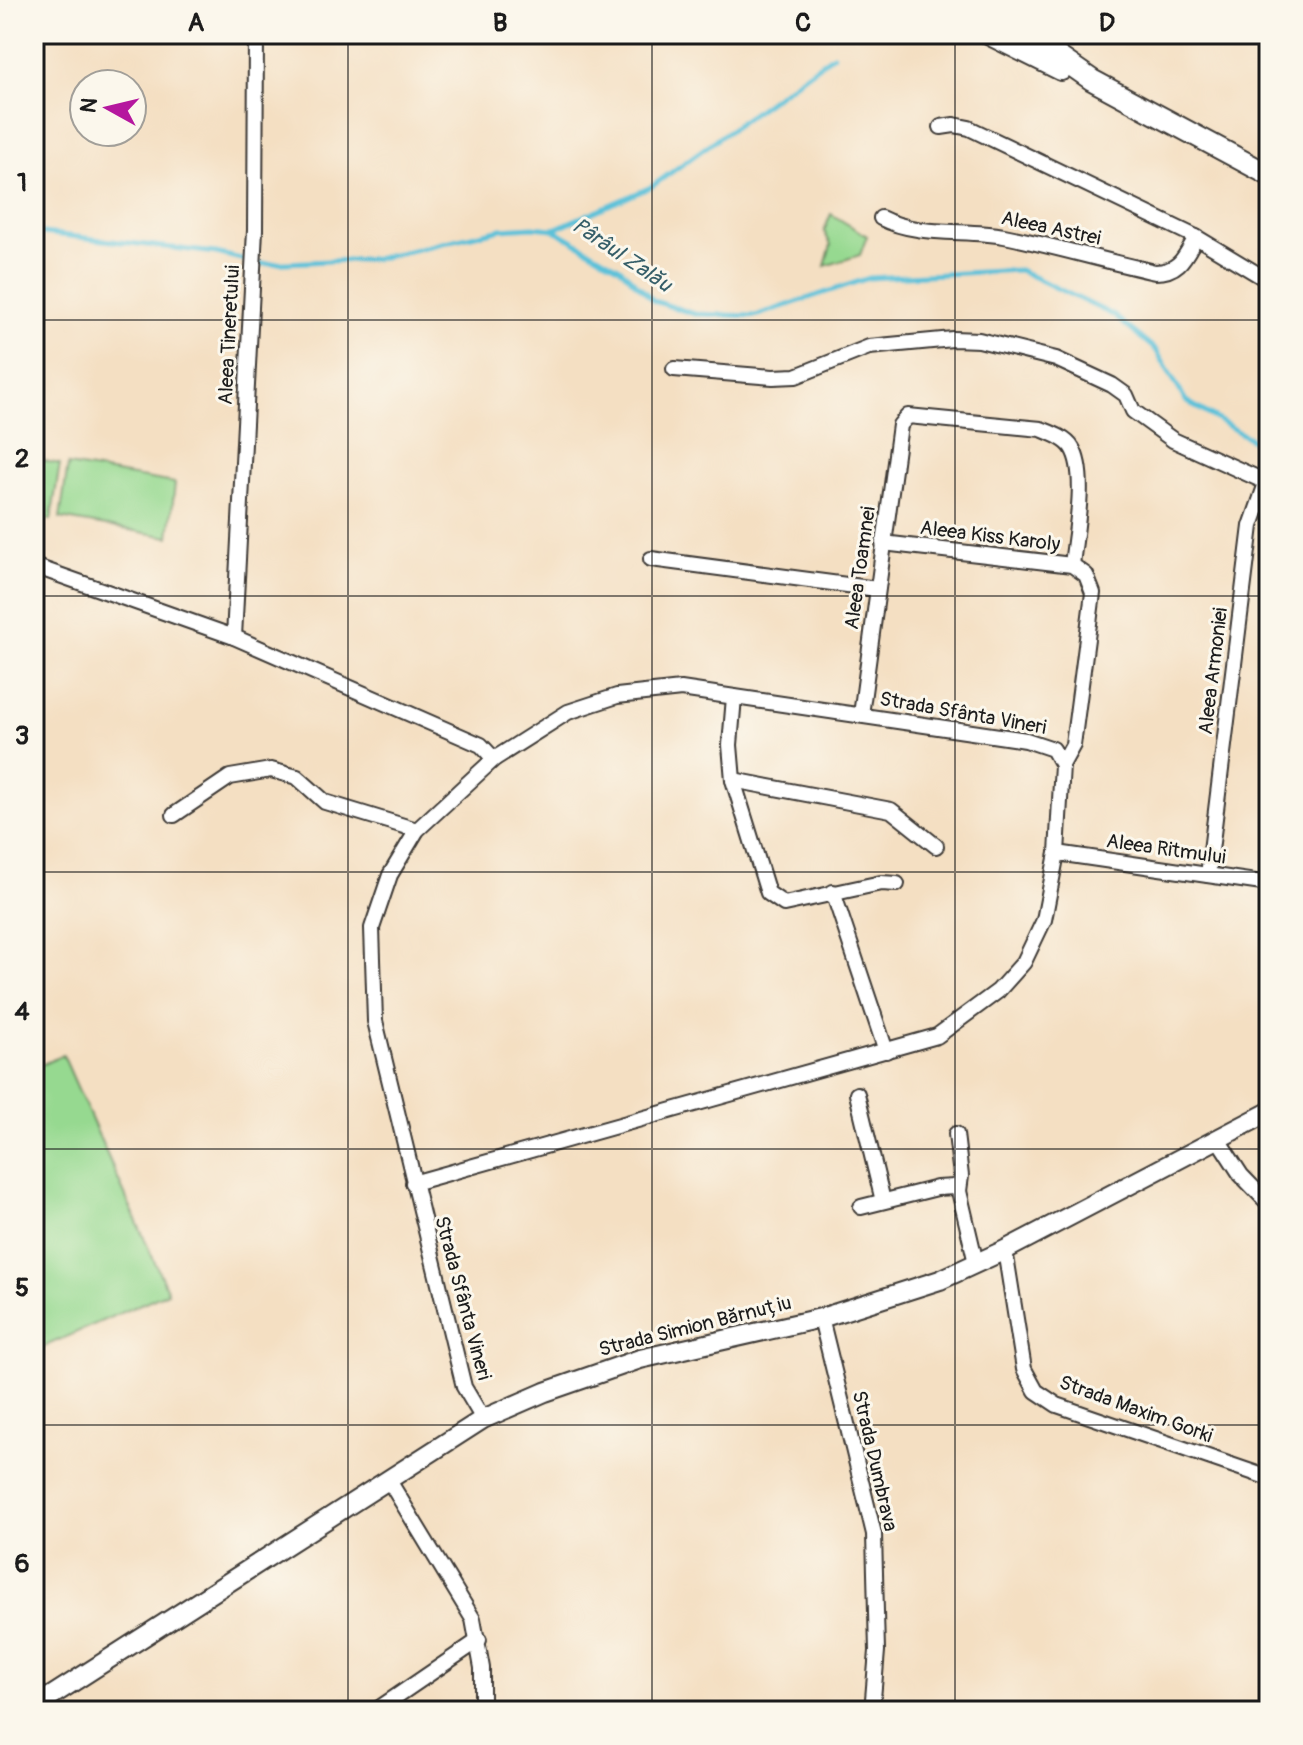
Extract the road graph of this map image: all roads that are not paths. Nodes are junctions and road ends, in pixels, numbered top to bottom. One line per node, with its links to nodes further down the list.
1 (256, 34): 17 (street, Aleea Tineretului)
2 (988, 34): 4 (main road)
3 (1026, 34): 4 (main road)
4 (1092, 80): 6 (main road)
5 (941, 127): 8 (street)
6 (1269, 175)
7 (881, 218): 8 (street, Aleea Astrei)
8 (1196, 237): 9 (street)
9 (1269, 281)
10 (674, 369): 11 (street)
11 (1268, 478): 27 (street, Aleea Armoniei)
12 (883, 543): 14 (street, Aleea Kiss Karoly); 14 (street, Aleea Toamnei); 16 (street, Aleea Toamnei)
13 (651, 559): 16 (street)
14 (1072, 565): 21 (street, Aleea Kiss Karoly)
15 (34, 566): 17 (street)
16 (877, 589): 19 (street, Aleea Toamnei)
17 (234, 637): 20 (street)
18 (734, 697): 19 (street, Strada Sfânta Vineri); 20 (street, Strada Sfânta Vineri); 22 (street)
19 (861, 715): 21 (street, Strada Sfânta Vineri)
20 (494, 759): 24 (street, Strada Sfânta Vineri)
21 (1062, 765): 26 (street)
22 (733, 780): 25 (street); 30 (street)
23 (174, 815): 24 (street)
24 (417, 830): 36 (street, Strada Sfânta Vineri)
25 (936, 846)
26 (1057, 853): 27 (street, Aleea Ritmului); 31 (street)
27 (1208, 875): 29 (street, Aleea Ritmului)
28 (897, 884): 30 (street)
29 (1269, 884)
30 (833, 892): 31 (street)
31 (886, 1051): 36 (street)
32 (857, 1094): 38 (street)
33 (1269, 1112): 35 (street, Strada Simion Bărnuțiu)
34 (956, 1134): 37 (street)
35 (1217, 1138): 39 (street); 41 (street, Strada Simion Bărnuțiu)
36 (413, 1183): 44 (street, Strada Sfânta Vineri)
37 (959, 1191): 38 (street); 42 (street)
38 (883, 1201): 40 (street)
39 (1269, 1204)
40 (861, 1207)
41 (1005, 1250): 42 (street, Strada Simion Bărnuțiu); 45 (street, Strada Maxim Gorki)
42 (976, 1263): 43 (street, Strada Simion Bărnuțiu)
43 (821, 1318): 44 (street, Strada Simion Bărnuțiu); 51 (street, Strada Dumbrava)
44 (483, 1419): 46 (street, Strada Simion Bărnuțiu)
45 (1269, 1478)
46 (388, 1479): 47 (street); 48 (street, Strada Simion Bărnuțiu)
47 (479, 1640): 49 (street); 50 (street)
48 (34, 1707)
49 (375, 1711)
50 (482, 1711)
51 (872, 1711)

